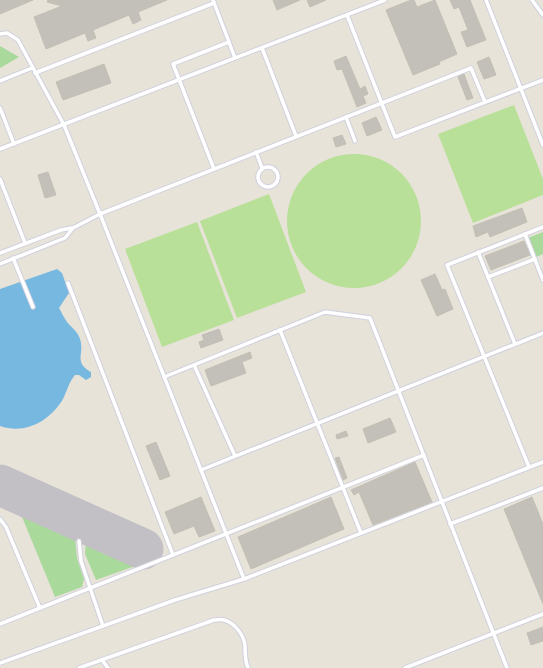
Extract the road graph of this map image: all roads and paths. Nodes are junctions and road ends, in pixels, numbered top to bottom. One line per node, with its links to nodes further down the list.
1 (385, 0): 5 (lane)
2 (486, 0): 16 (lane)
3 (532, 0): 6 (lane)
4 (213, 1): 8 (lane); 12 (lane)
5 (347, 15): 9 (lane); 18 (lane)
6 (543, 15)
7 (0, 34): 11 (lane)
8 (229, 42): 10 (lane); 13 (lane)
9 (262, 48): 10 (lane); 22 (lane)
10 (235, 58): 13 (lane)
11 (32, 68): 12 (lane); 15 (lane)
12 (35, 73): 21 (lane)
13 (179, 80): 21 (lane); 29 (lane)
14 (543, 80): 16 (lane)
15 (0, 81)
16 (521, 88): 17 (lane); 25 (lane)
17 (485, 102): 18 (lane); 18 (lane)
18 (381, 103): 20 (lane)
19 (0, 108): 24 (lane)
20 (346, 117): 22 (lane); 23 (lane)
21 (64, 125): 24 (lane); 31 (lane)
22 (296, 136): 27 (lane)
23 (355, 141)
24 (14, 144): 26 (lane)
25 (543, 145)
26 (0, 149)
27 (256, 152): 28 (lane); 29 (lane)
28 (262, 168): 28 (lane)
29 (214, 169): 31 (lane)
30 (0, 179): 35 (lane)
31 (100, 214): 33 (lane); 50 (lane)
32 (543, 227): 34 (lane)
33 (73, 228): 35 (lane); 38 (lane)
34 (525, 234): 36 (lane); 39 (lane)
35 (25, 243): 37 (lane)
36 (478, 252): 41 (lane); 48 (lane)
37 (0, 253)
38 (13, 258): 40 (lane); 44 (lane)
39 (535, 259): 41 (lane); 42 (lane)
40 (0, 264)
41 (488, 277): 47 (lane)
42 (543, 280)
43 (68, 283): 66 (lane)
44 (33, 307)
45 (280, 330): 49 (lane); 51 (lane); 52 (lane)
46 (543, 332): 47 (lane)
47 (515, 344): 48 (lane)
48 (484, 356): 51 (lane); 56 (lane)
49 (194, 365): 50 (lane); 54 (lane)
50 (164, 377): 57 (lane)
51 (398, 390): 52 (lane); 53 (lane)
52 (317, 423): 54 (lane); 58 (lane)
53 (424, 455): 58 (lane); 60 (lane)
54 (235, 456): 57 (lane)
55 (543, 462): 56 (lane)
56 (529, 467): 60 (lane)
57 (201, 470): 64 (lane)
58 (343, 487): 63 (lane); 64 (lane)
59 (543, 488): 62 (lane)
60 (442, 502): 62 (lane); 63 (lane)
61 (0, 519): 69 (lane)
62 (450, 524): 73 (lane)
63 (362, 533): 67 (lane)
64 (226, 534): 66 (lane); 67 (lane)
65 (79, 541): 68 (lane)
66 (173, 555): 68 (lane)
67 (244, 579): 72 (lane)
68 (90, 588): 69 (lane); 72 (lane)
69 (40, 608): 71 (lane)
70 (543, 614): 73 (lane)
71 (0, 624)
72 (103, 626): 75 (lane)
73 (494, 633): 79 (lane); 80 (lane)
74 (102, 660): 76 (lane); 77 (lane); 78 (lane)
75 (0, 663)
76 (79, 668)
77 (108, 668)
78 (248, 668)
79 (405, 668)
80 (507, 668)

